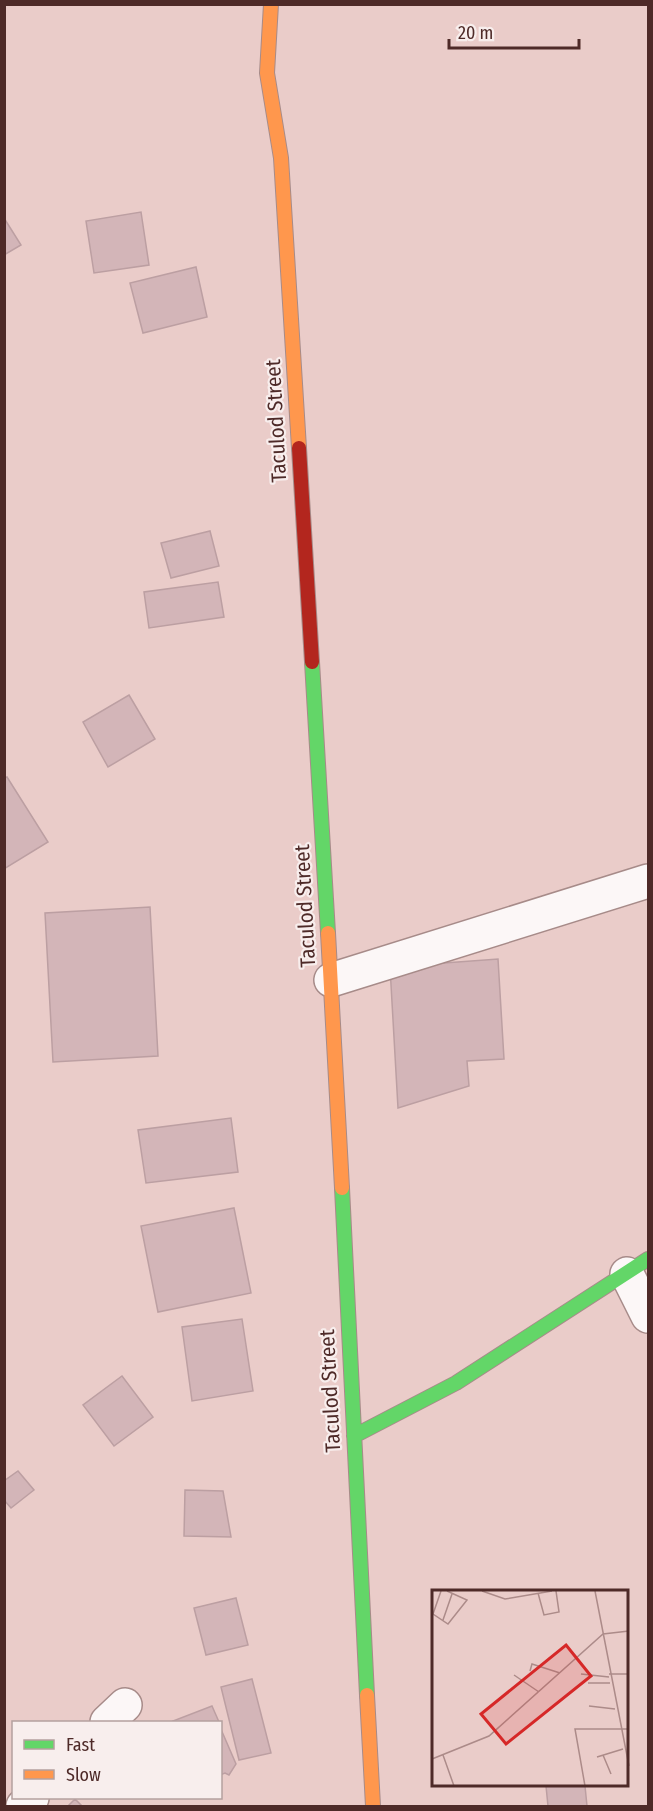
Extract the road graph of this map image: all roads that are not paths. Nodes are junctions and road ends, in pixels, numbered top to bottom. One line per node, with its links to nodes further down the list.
1 (271, 4): 3 (street, Taculod Street)
2 (648, 880): 3 (street)
3 (331, 980): 6 (street, Taculod Street)
4 (638, 1267): 5 (street); 6 (street)
5 (648, 1316)
6 (354, 1436): 7 (street, Taculod Street)
7 (373, 1806)

